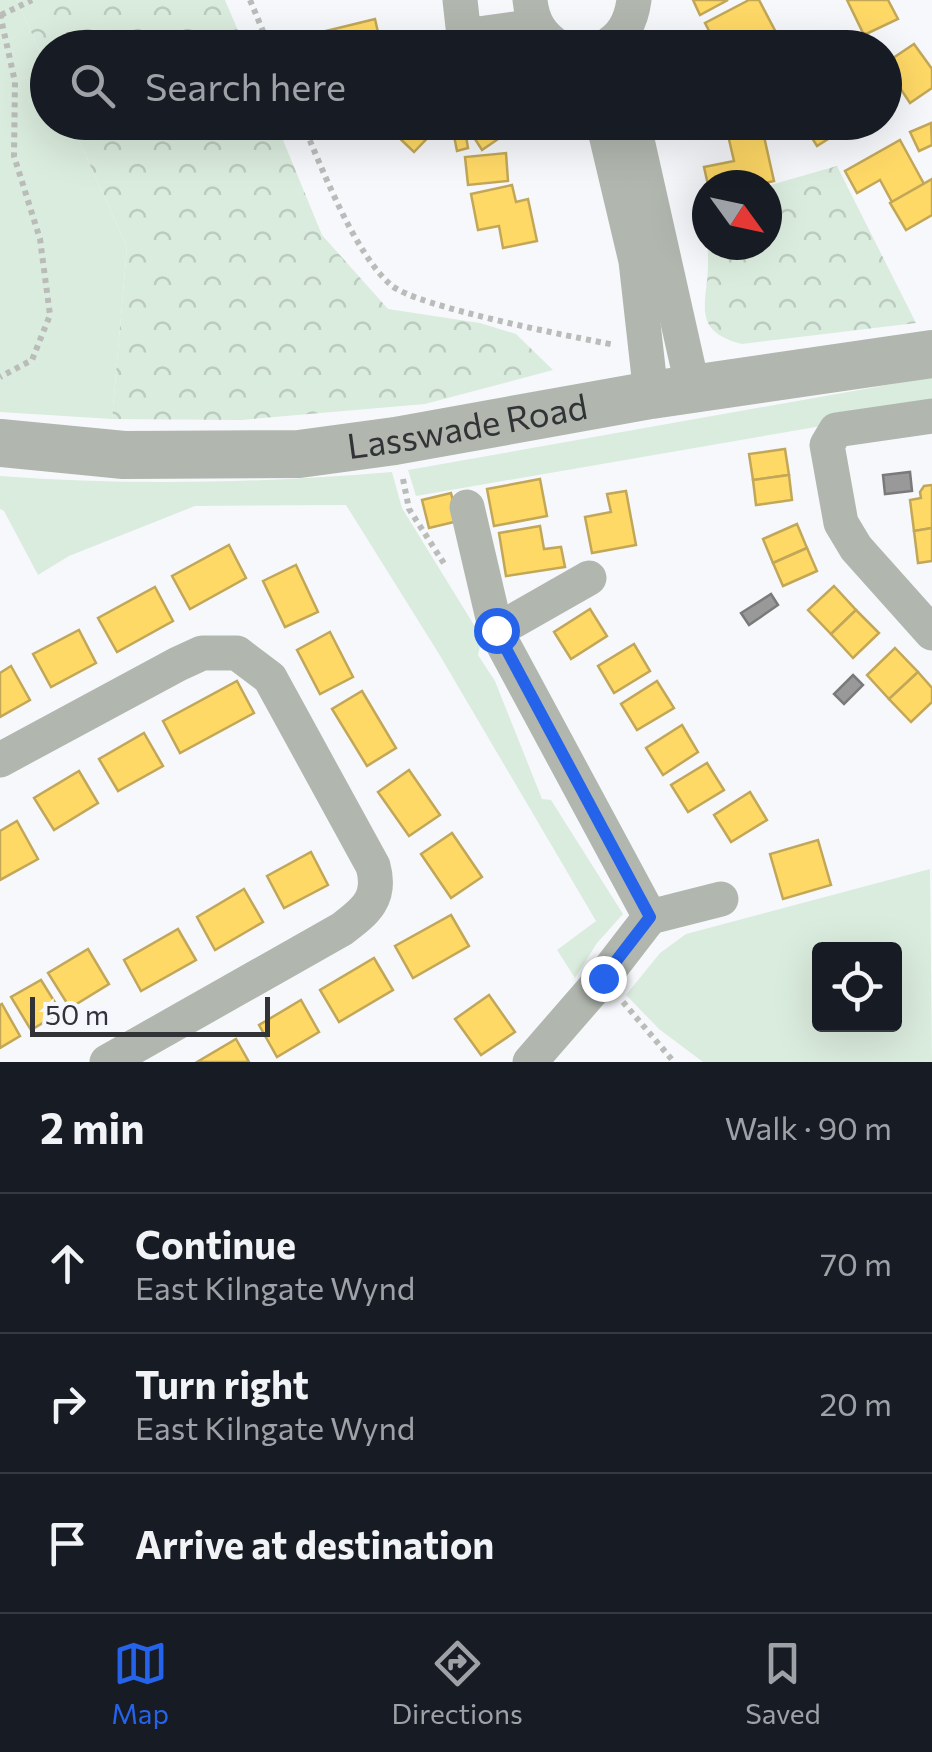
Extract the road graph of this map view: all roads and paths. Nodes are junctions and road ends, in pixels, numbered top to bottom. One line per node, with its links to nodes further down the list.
1 (32, 0): 5 (path)
2 (250, 0): 7 (path)
3 (460, 0): 8 (street)
4 (634, 0): 10 (street)
5 (0, 15): 15 (path)
6 (542, 24): 9 (street)
7 (262, 30)
8 (463, 30)
9 (516, 30)
10 (624, 30)
11 (310, 140): 16 (path)
12 (608, 140): 16 (street)
13 (635, 140): 16 (street)
14 (932, 354): 16 (street, Lasswade Road)
15 (0, 377)
16 (663, 378): 18 (street, Lasswade Road)
17 (932, 416): 24 (street)
18 (396, 440): 19 (street, Lasswade Road); 21 (path)
19 (0, 443)
20 (467, 507): 23 (street)
21 (448, 569)
22 (589, 578): 23 (street)
23 (496, 630): 27 (street)
24 (932, 634)
25 (0, 760): 29 (street)
26 (721, 899): 27 (street)
27 (650, 917): 28 (street)
28 (603, 978): 30 (street); 31 (path)
29 (108, 1062)
30 (530, 1062)
31 (674, 1062)

